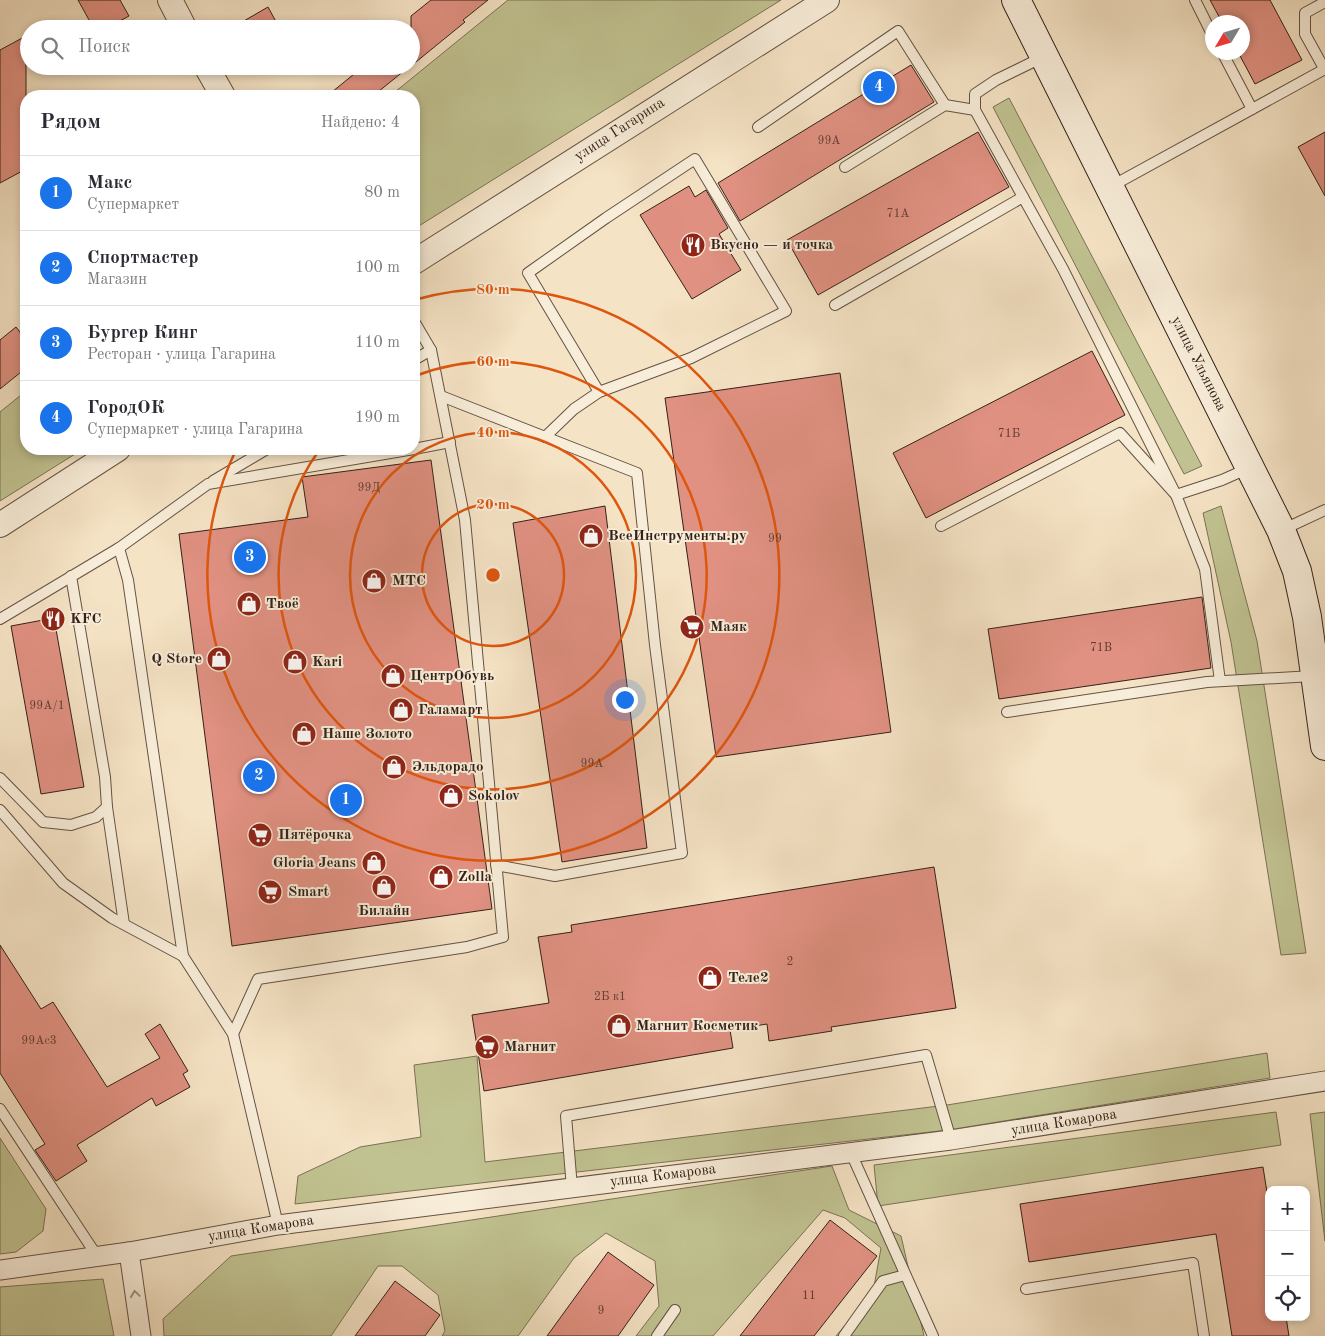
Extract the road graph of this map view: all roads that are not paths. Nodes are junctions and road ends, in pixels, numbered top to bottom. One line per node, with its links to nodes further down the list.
1 (170, 0): 6 (street)
2 (1016, 0): 8 (main road, улица Ульянова)
3 (1195, 0): 7 (lane)
4 (825, 1): 20 (street, улица Гагарина)
5 (1325, 2): 10 (lane)
6 (180, 20)
7 (1205, 20)
8 (1044, 56): 15 (lane); 18 (main road, улица Ульянова)
9 (1226, 60): 14 (lane)
10 (1325, 70): 14 (lane)
11 (211, 75): 12 (street)
12 (220, 90)
13 (945, 105): 15 (lane); 16 (lane); 17 (lane)
14 (1252, 109): 18 (lane)
15 (975, 110): 19 (lane)
16 (758, 127)
17 (845, 167)
18 (1109, 187): 33 (main road, улица Ульянова)
19 (1023, 197): 21 (lane); 35 (lane)
20 (420, 258)
21 (835, 305)
22 (420, 331): 23 (lane)
23 (431, 350): 24 (lane); 26 (lane)
24 (420, 356)
25 (599, 392): 25 (lane); 27 (lane)
26 (441, 396): 27 (lane); 28 (lane)
27 (545, 437): 50 (lane)
28 (450, 442): 29 (lane); 50 (lane)
29 (420, 448)
30 (109, 455): 37 (street)
31 (257, 455): 34 (lane)
32 (379, 455): 34 (lane)
33 (1249, 468): 35 (lane); 39 (main road, улица Ульянова)
34 (208, 484): 40 (lane)
35 (1176, 495): 38 (lane); 44 (lane)
36 (1325, 510): 39 (lane)
37 (0, 525)
38 (941, 526)
39 (1281, 530): 43 (main road, улица Ульянова)
40 (119, 548): 41 (lane); 52 (lane)
41 (71, 576): 42 (lane); 48 (lane)
42 (0, 619)
43 (1315, 676): 44 (lane); 46 (main road, улица Ульянова)
44 (1220, 681): 45 (lane)
45 (1007, 712)
46 (1325, 746)
47 (0, 778): 48 (lane)
48 (107, 807): 51 (lane)
49 (0, 810): 51 (lane)
50 (496, 865): 53 (lane)
51 (124, 924): 52 (lane)
52 (183, 956): 53 (lane)
53 (233, 1034): 59 (lane)
54 (1325, 1081): 56 (street, улица Комарова)
55 (0, 1109): 61 (lane)
56 (951, 1140): 57 (street, улица Комарова); 58 (lane)
57 (851, 1153): 58 (street, улица Комарова); 63 (lane)
58 (572, 1188): 59 (street, улица Комарова)
59 (278, 1225): 60 (street, улица Комарова)
60 (129, 1252): 61 (street, улица Комарова); 66 (street, one-way to 60)
61 (97, 1256): 62 (street, улица Комарова)
62 (0, 1270)
63 (905, 1275): 68 (lane); 69 (lane)
64 (1026, 1289): 70 (lane)
65 (676, 1310): 67 (lane)
66 (141, 1336)
67 (657, 1336)
68 (844, 1336)
69 (933, 1336)
70 (1204, 1336)

